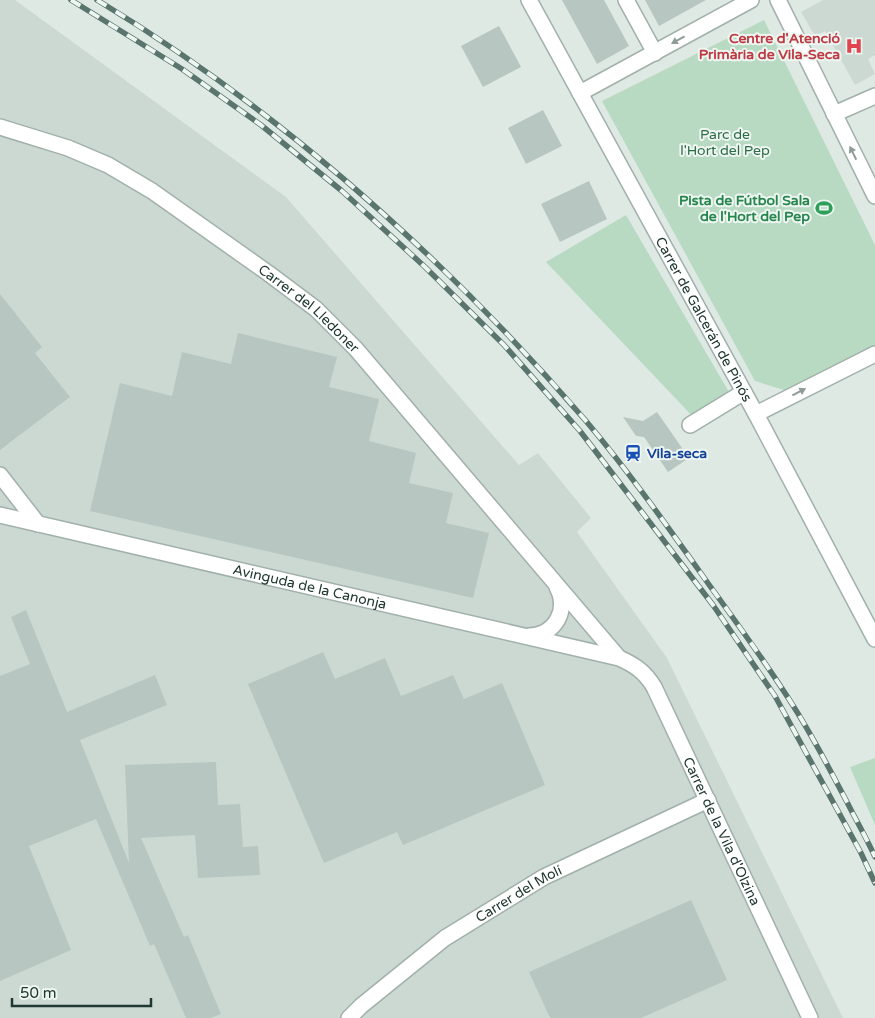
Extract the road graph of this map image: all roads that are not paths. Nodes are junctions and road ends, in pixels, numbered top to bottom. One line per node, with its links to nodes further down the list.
1 (529, 0): 6 (street, Carrer de Galcerán de Pinós)
2 (626, 0): 5 (street)
3 (751, 0): 5 (street, one-way to 5)
4 (778, 0): 8 (street)
5 (655, 53): 6 (street)
6 (580, 93): 12 (street, Carrer de Galcerán de Pinós)
7 (875, 96): 8 (street)
8 (834, 114): 10 (street, one-way to 8)
9 (0, 127): 18 (street, Carrer del Lledoner)
10 (875, 196)
11 (875, 354): 13 (street, one-way to 11)
12 (744, 392): 13 (street, Carrer de Galcerán de Pinós); 14 (street)
13 (756, 414): 20 (street, Carrer de Galcerán de Pinós)
14 (690, 425)
15 (0, 475): 17 (street)
16 (0, 515): 17 (street, Avinguda de la Canonja)
17 (38, 524): 19 (street, Avinguda de la Canonja)
18 (552, 579): 19 (street, Carrer del Lledoner); 21 (street, Carrer del Lledoner)
19 (524, 636): 21 (street, Avinguda de la Canonja)
20 (875, 639)
21 (619, 658): 22 (street, Carrer de la Vila d'Olzina)
22 (708, 800): 23 (street, Carrer del Molí); 24 (street, Carrer de la Vila d'Olzina)
23 (350, 1018)
24 (810, 1018)

